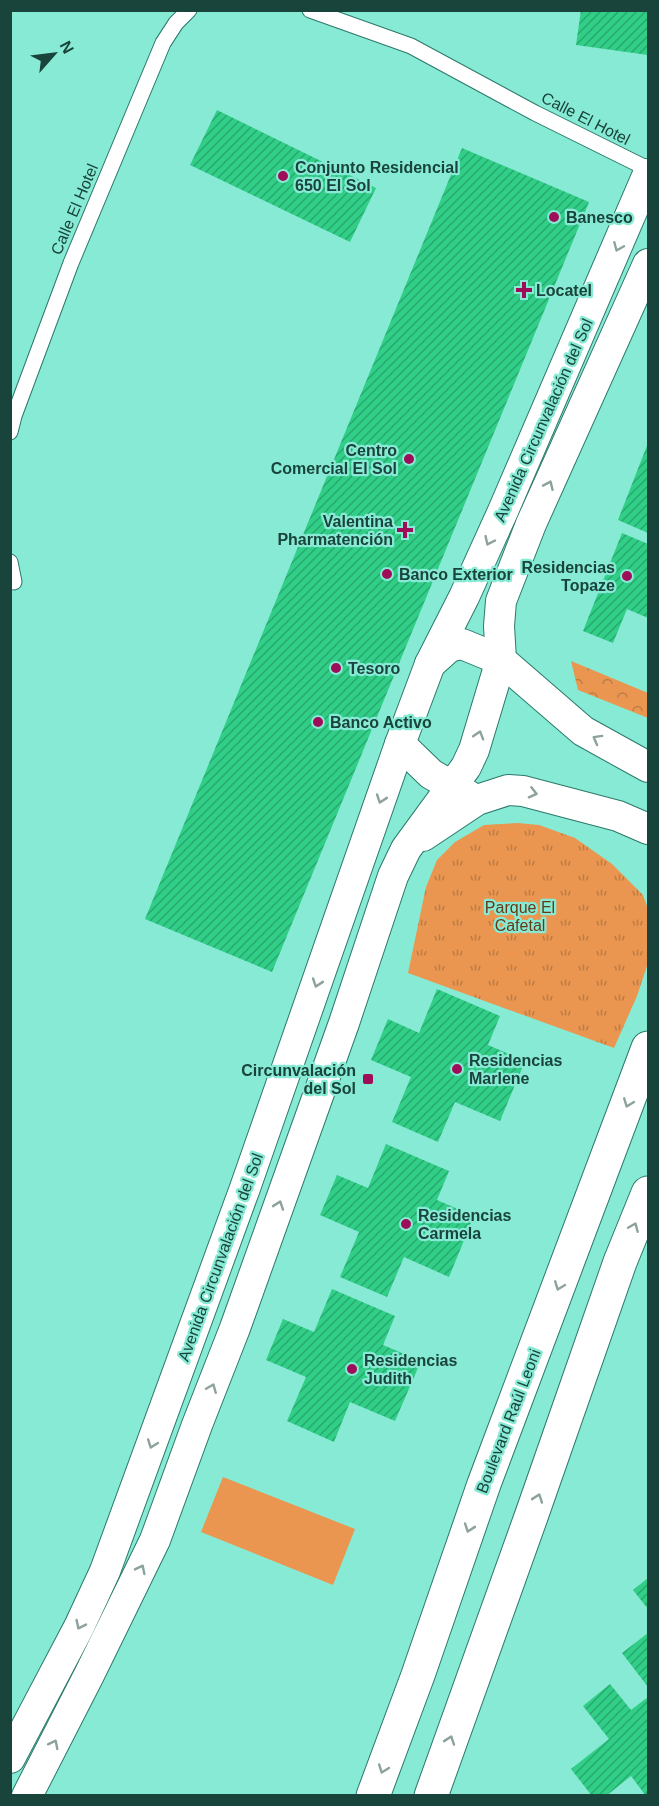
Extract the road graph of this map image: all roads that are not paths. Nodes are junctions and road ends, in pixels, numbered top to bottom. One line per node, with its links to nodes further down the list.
1 (189, 10): 6 (lane, Calle El Hotel)
2 (310, 10): 3 (lane, Calle El Hotel)
3 (648, 169)
4 (648, 174): 10 (street, Avenida Circunvalación del Sol, one-way to 10)
5 (648, 264): 9 (street, Avenida Circunvalación del Sol, one-way to 5)
6 (10, 432)
7 (10, 562): 8 (lane)
8 (14, 582)
9 (501, 660): 10 (street); 12 (street, one-way to 9); 13 (street, Avenida Circunvalación del Sol, one-way to 9)
10 (430, 664): 11 (street, Avenida Circunvalación del Sol)
11 (400, 744): 13 (street); 17 (street, Avenida Circunvalación del Sol, one-way to 17)
12 (648, 767)
13 (464, 793): 14 (street, Avenida Circunvalación del Sol, one-way to 14); 18 (street, Avenida Circunvalación del Sol, one-way to 13)
14 (648, 829)
15 (648, 1048): 21 (main road, Boulevard Raúl Leoni, one-way to 21)
16 (648, 1192): 22 (main road, one-way to 16)
17 (165, 1410): 18 (street); 19 (street, Avenida Circunvalación del Sol, one-way to 19)
18 (197, 1425): 20 (street, Avenida Circunvalación del Sol, one-way to 18)
19 (10, 1758)
20 (27, 1796)
21 (373, 1796)
22 (431, 1796)

